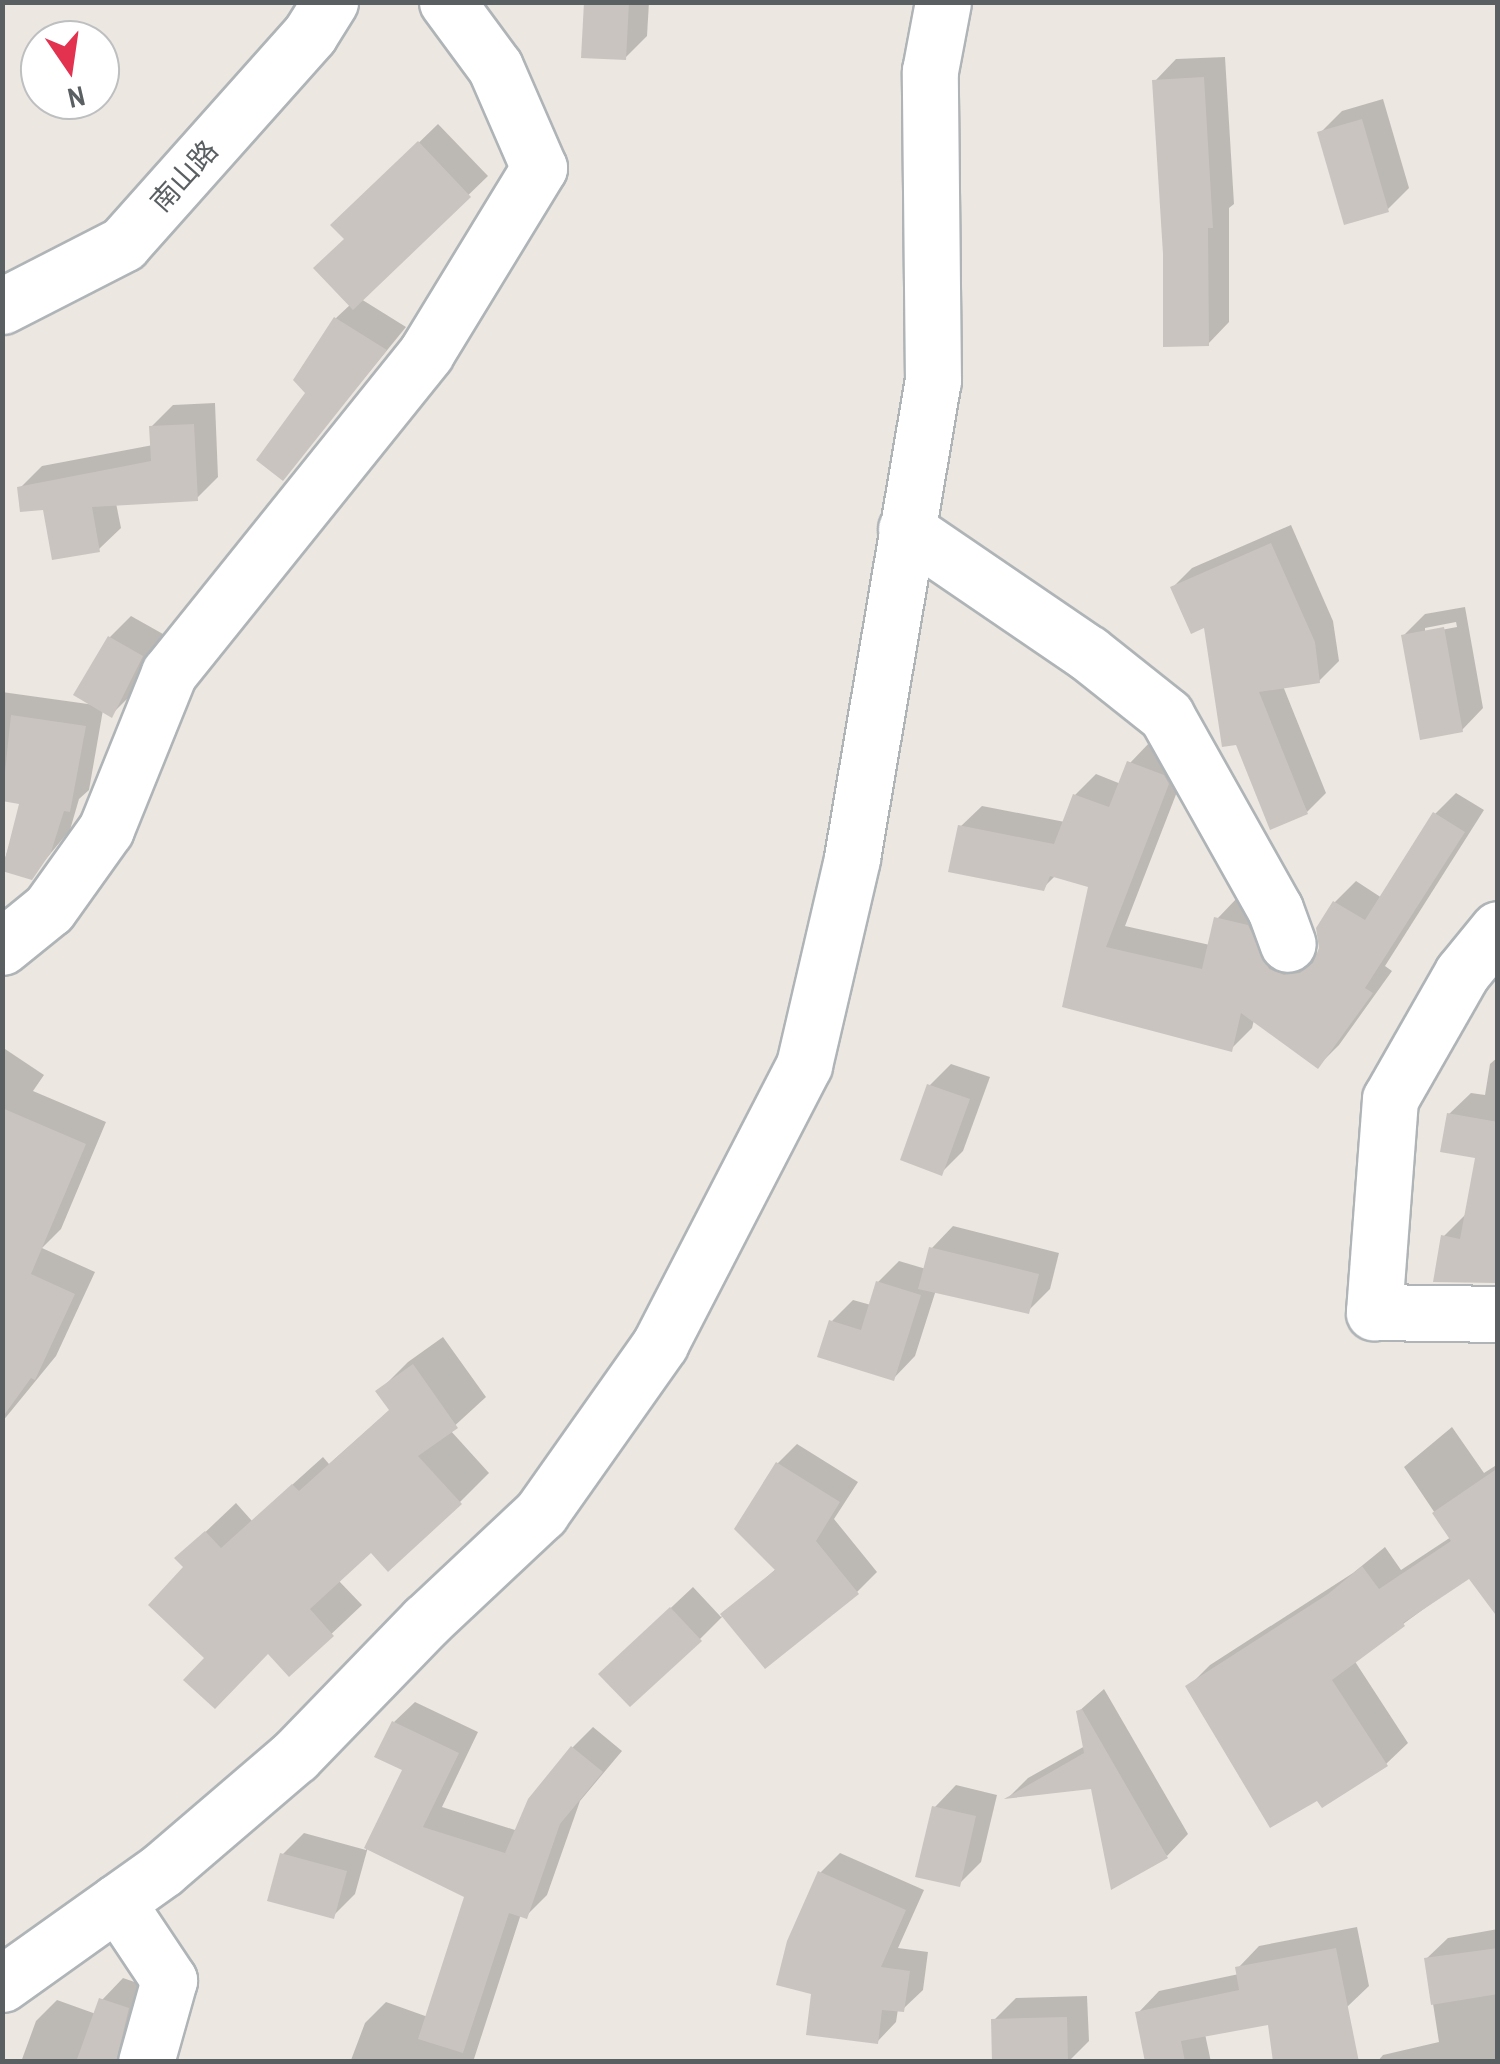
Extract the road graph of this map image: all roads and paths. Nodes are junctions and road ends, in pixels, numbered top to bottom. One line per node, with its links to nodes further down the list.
1 (330, 2): 4 (street, 南山路)
2 (448, 2): 8 (street)
3 (943, 2): 5 (street)
4 (2, 306)
5 (906, 530): 7 (street); 10 (street)
6 (1498, 929): 9 (street)
7 (1288, 944)
8 (2, 947)
9 (1498, 1314)
10 (117, 1902): 11 (street); 12 (street)
11 (2, 1984)
12 (146, 2062)

